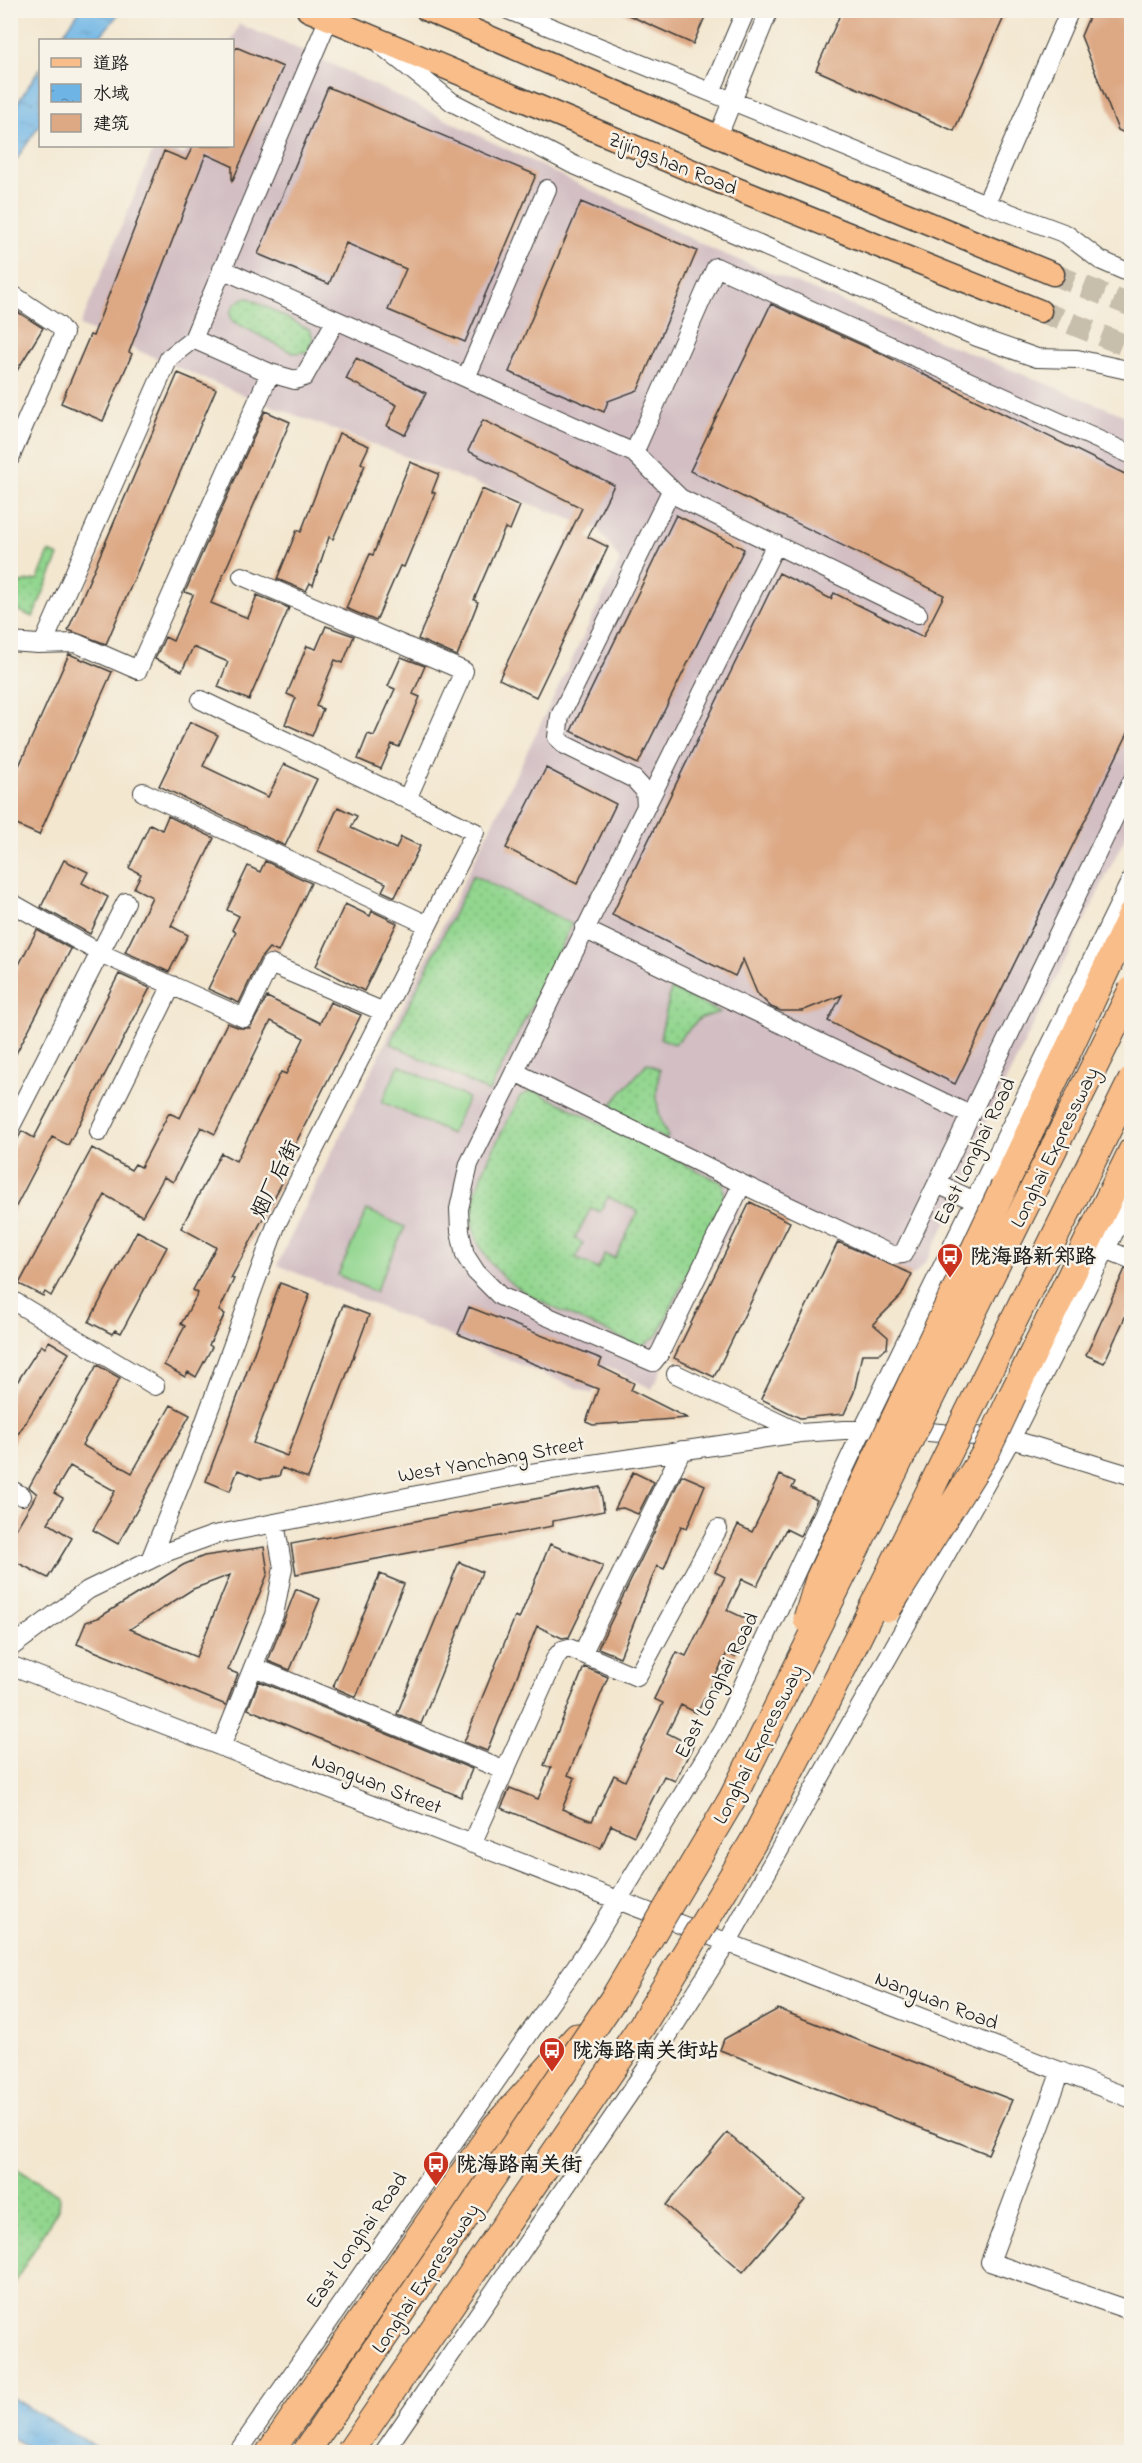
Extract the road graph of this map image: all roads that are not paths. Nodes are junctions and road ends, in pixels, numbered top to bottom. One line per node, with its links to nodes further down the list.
1 (427, 10): 10 (main road, Zijingshan Road)
2 (508, 10): 8 (street)
3 (746, 10): 8 (street)
4 (769, 10): 9 (street)
5 (1070, 10): 12 (street)
6 (318, 15): 7 (main road, Zijingshan Road); 13 (street)
7 (369, 36): 17 (main road, Zijingshan Road); 20 (street)
8 (711, 92): 9 (street)
9 (733, 101): 10 (street); 12 (street)
10 (718, 136): 14 (main road, Zijingshan Road)
11 (547, 189): 22 (street)
12 (986, 204): 15 (street)
13 (222, 269): 18 (street); 19 (street)
14 (1053, 274)
15 (1131, 274)
16 (10, 293): 25 (street)
17 (1040, 311)
18 (336, 320): 21 (street); 22 (street)
19 (193, 339): 21 (street); 31 (street)
20 (1131, 371)
21 (270, 373): 31 (street)
22 (466, 378): 23 (street)
23 (634, 453): 24 (street); 26 (street)
24 (1131, 455)
25 (10, 458)
26 (671, 490): 27 (street); 36 (street)
27 (776, 544): 29 (street); 36 (street)
28 (242, 576): 35 (street)
29 (918, 614)
30 (10, 642): 31 (street)
31 (43, 644)
32 (201, 700): 35 (street)
33 (1131, 781): 49 (street)
34 (143, 792): 41 (street)
35 (407, 800): 41 (street, 烟厂后街)
36 (646, 807): 42 (street)
37 (1131, 878): 56 (street, East Longhai Road)
38 (10, 902): 43 (street)
39 (126, 902): 43 (street)
40 (1131, 914): 74 (highway, bridge)
41 (428, 925): 46 (street, 烟厂后街)
42 (584, 929): 47 (street); 49 (street)
43 (100, 953): 44 (street); 50 (street)
44 (172, 985): 46 (street); 51 (street)
45 (1131, 990): 74 (highway, Longhai Expressway, bridge)
46 (384, 1012): 69 (street, 烟厂后街)
47 (514, 1072): 54 (street); 54 (street)
48 (1131, 1080): 75 (highway, Longhai Expressway, bridge)
49 (970, 1114): 53 (street)
50 (10, 1128)
51 (99, 1132)
52 (1131, 1151): 75 (highway, bridge)
53 (937, 1184): 54 (street); 56 (street)
54 (742, 1185)
55 (1131, 1197): 57 (street)
56 (975, 1201): 62 (street, East Longhai Road)
57 (1106, 1249): 58 (street); 64 (street)
58 (1131, 1260)
59 (10, 1299): 61 (street)
60 (676, 1374): 63 (street)
61 (155, 1386)
62 (864, 1427): 63 (street, West Yanchang Street); 64 (street, West Yanchang Street); 79 (street, East Longhai Road)
63 (800, 1433): 65 (street, West Yanchang Street)
64 (1011, 1439): 66 (street, West Yanchang Street); 80 (street)
65 (682, 1450): 67 (street, West Yanchang Street); 71 (street)
66 (1131, 1476)
67 (275, 1523): 69 (street, West Yanchang Street); 73 (street)
68 (718, 1529): 71 (street)
69 (150, 1560): 70 (street, West Yanchang Street)
70 (10, 1648)
71 (582, 1654): 77 (street)
72 (10, 1665): 76 (street, Nanguan Street)
73 (254, 1667): 76 (street); 77 (street)
74 (785, 1691): 81 (highway, Longhai Expressway, bridge)
75 (822, 1710): 88 (highway, Longhai Expressway, bridge)
76 (221, 1747): 78 (street, Nanguan Street)
77 (503, 1770): 78 (street)
78 (472, 1844): 79 (street, Nanguan Street)
79 (619, 1901): 80 (street, Nanguan Street); 85 (street, East Longhai Road)
80 (727, 1943): 82 (street, Nanguan Road); 89 (street)
81 (614, 1998): 86 (highway, bridge); 87 (highway, Longhai Expressway, bridge)
82 (1061, 2072): 83 (street, Nanguan Road); 84 (street)
83 (1131, 2099)
84 (1131, 2311)
85 (238, 2452)
86 (270, 2452)
87 (306, 2452)
88 (350, 2452)
89 (384, 2452)

